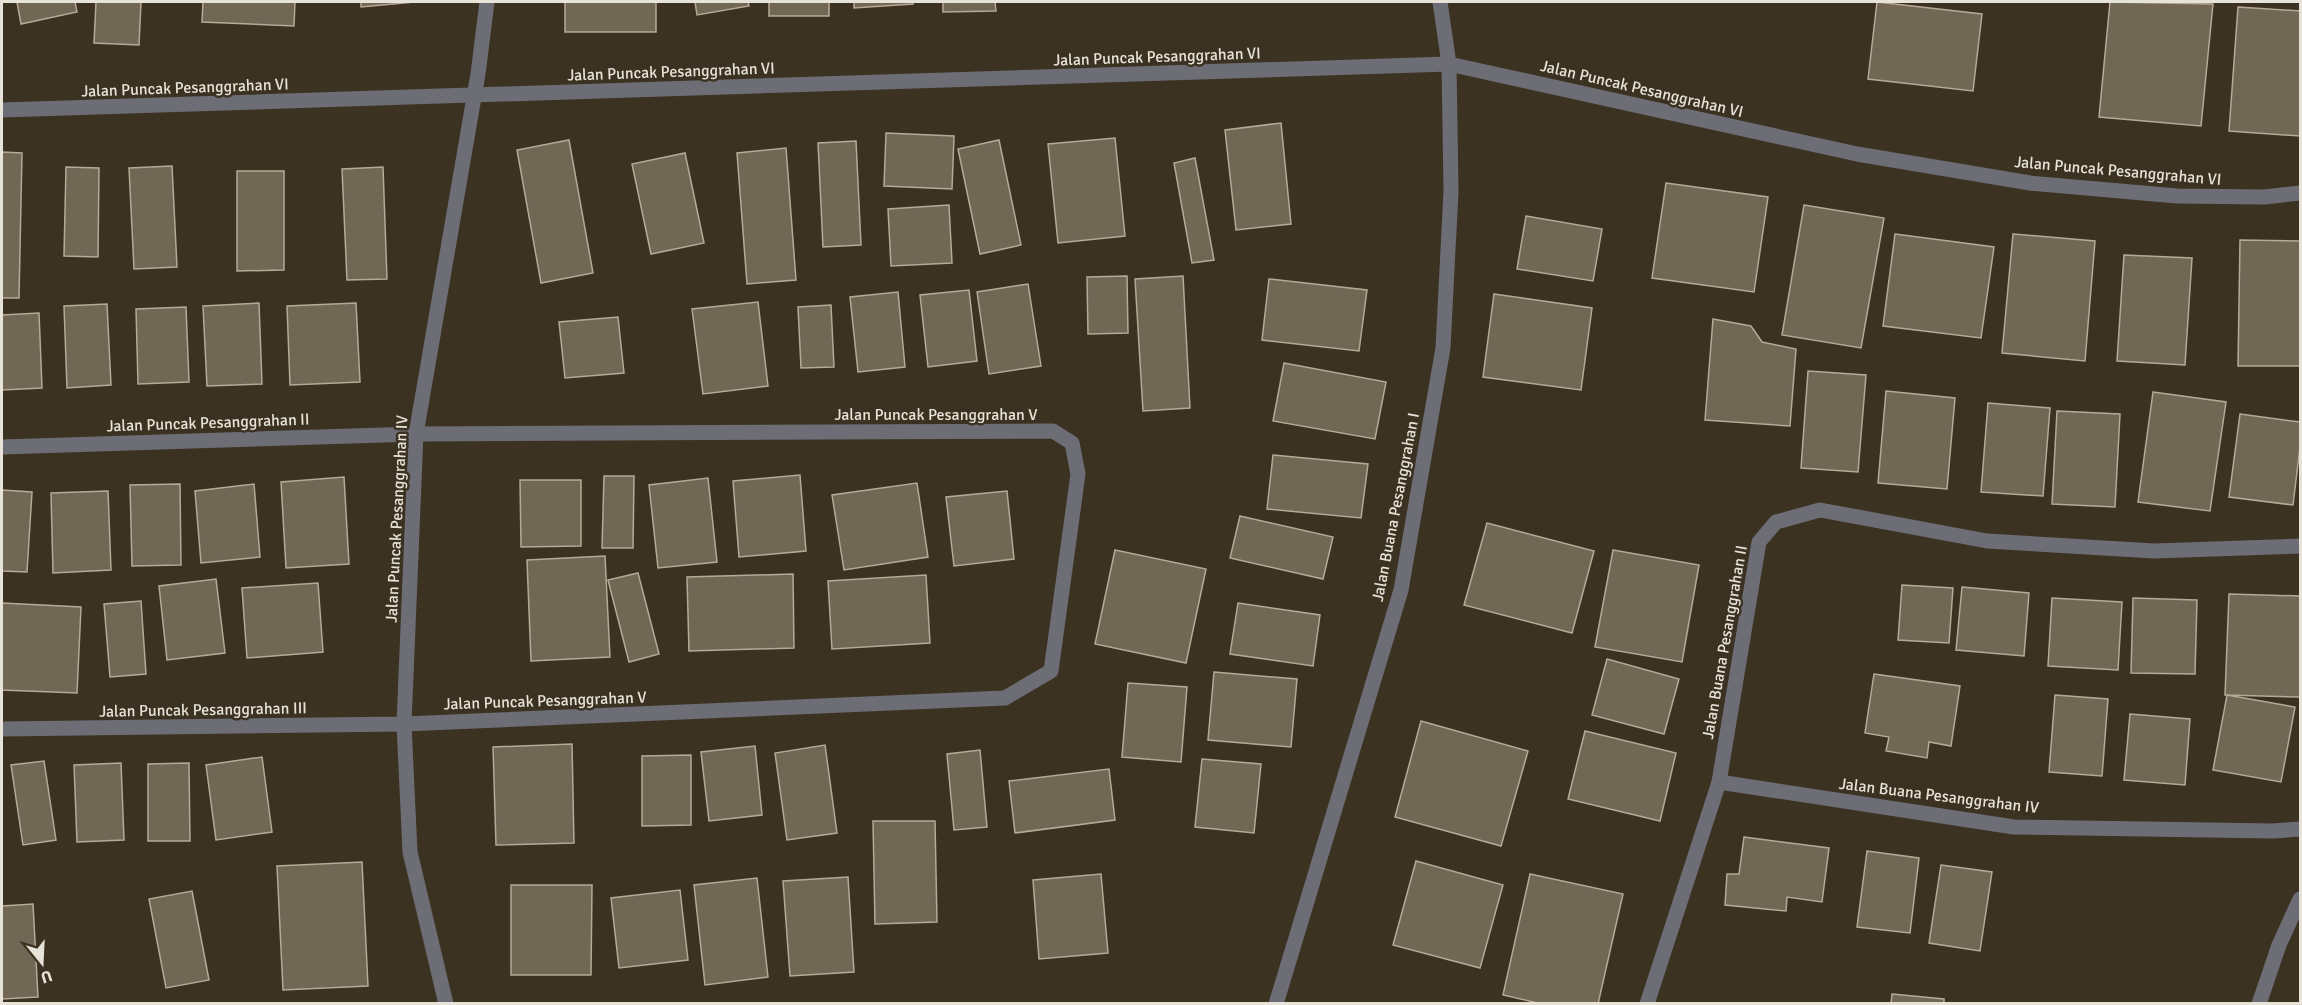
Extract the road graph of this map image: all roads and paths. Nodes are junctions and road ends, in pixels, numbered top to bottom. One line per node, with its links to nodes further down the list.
1 (487, 2): 4 (street, Jalan Puncak Pesanggrahan IV)
2 (1440, 2): 3 (street, Jalan Buana Pesanggrahan I)
3 (1449, 64): 4 (street, Jalan Puncak Pesanggrahan VI); 6 (street, Jalan Puncak Pesanggrahan VI); 16 (street, Jalan Buana Pesanggrahan I)
4 (473, 96): 5 (street, Jalan Puncak Pesanggrahan VI); 7 (street, Jalan Puncak Pesanggrahan IV)
5 (2, 110)
6 (2301, 193)
7 (416, 434): 8 (street, Jalan Puncak Pesanggrahan II); 10 (street, Jalan Puncak Pesanggrahan IV); 10 (street, Jalan Puncak Pesanggrahan V)
8 (2, 447)
9 (2301, 546): 12 (street, Jalan Buana Pesanggrahan II)
10 (404, 724): 11 (street, Jalan Puncak Pesanggrahan III); 15 (street, Jalan Puncak Pesanggrahan IV)
11 (2, 729)
12 (1719, 782): 13 (street, Jalan Buana Pesanggrahan IV); 17 (street, Jalan Buana Pesanggrahan II)
13 (2301, 829)
14 (2301, 899): 18 (street)
15 (446, 1004)
16 (1276, 1004)
17 (1647, 1004)
18 (2259, 1004)

